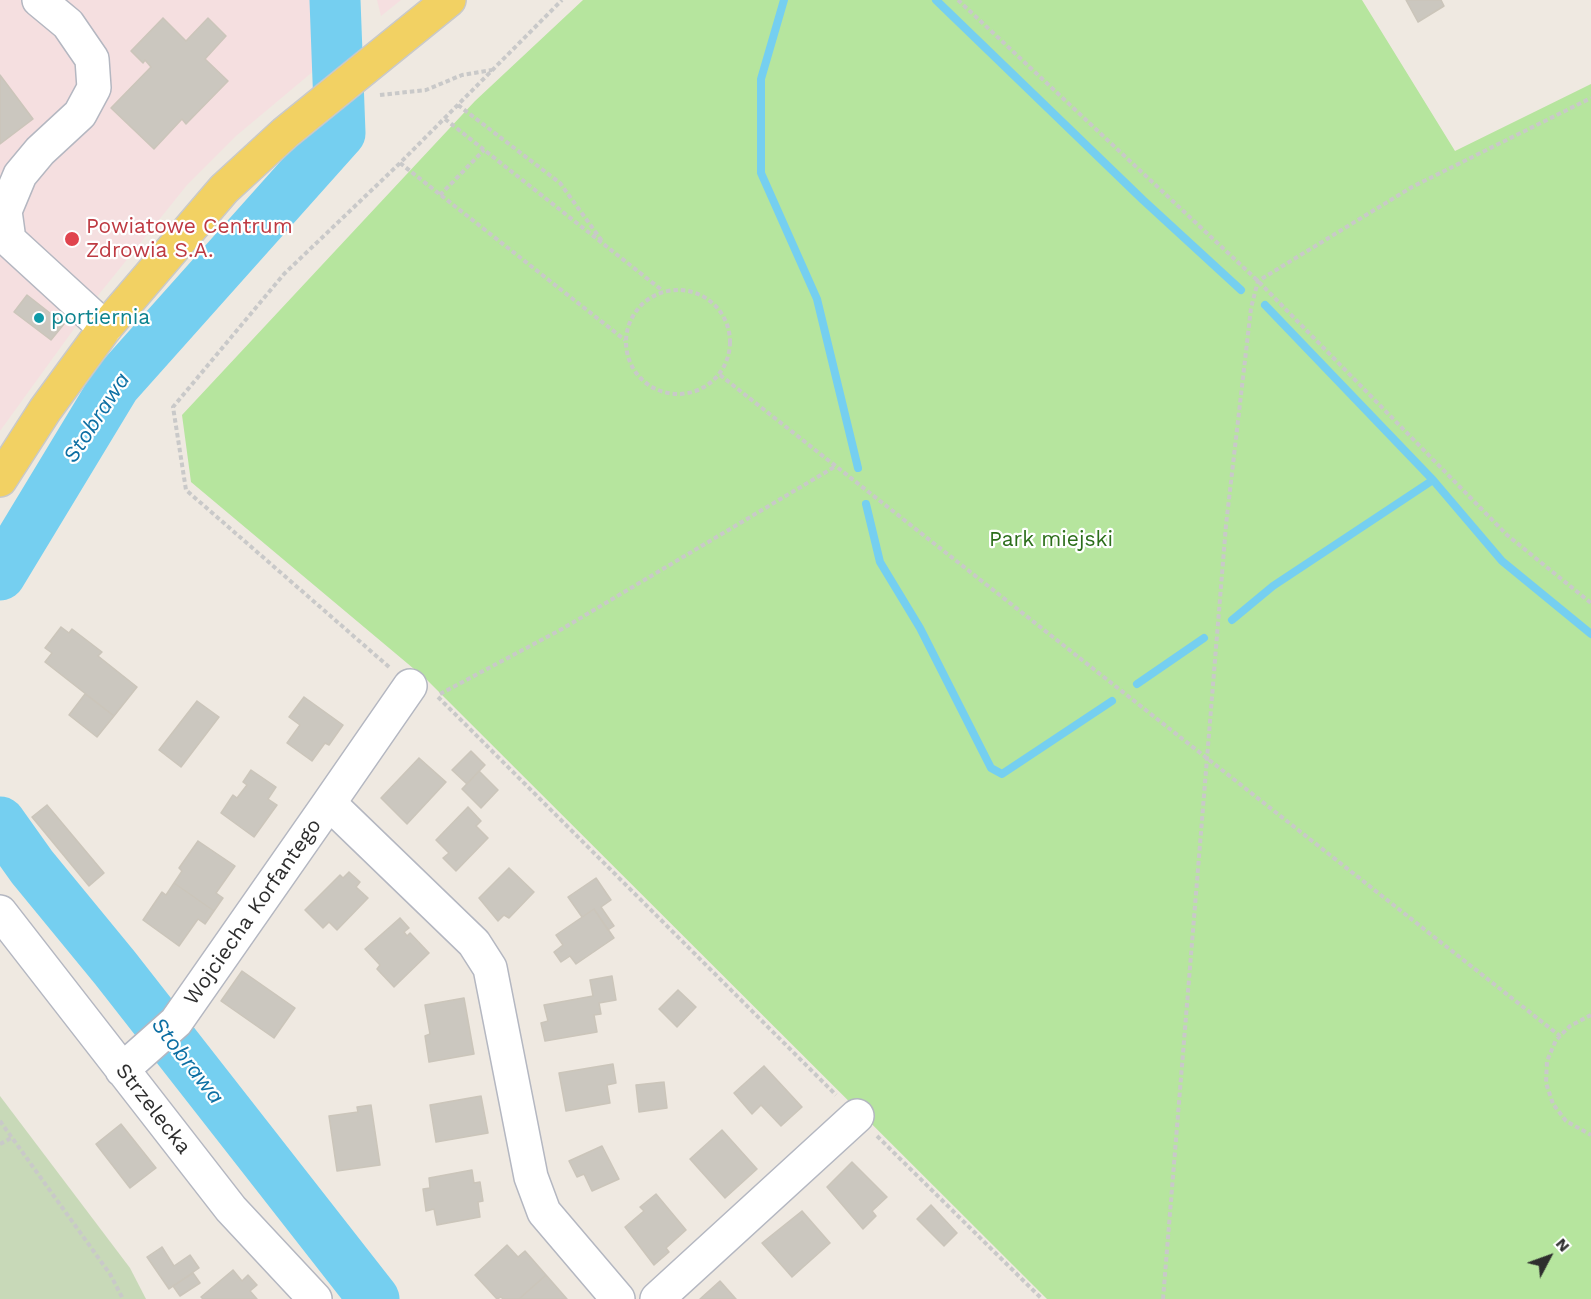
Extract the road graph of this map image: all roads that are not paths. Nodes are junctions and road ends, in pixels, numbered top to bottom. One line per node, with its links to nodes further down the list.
1 (39, 0): 3 (street)
2 (449, 0): 4 (main road)
3 (4, 242): 4 (street)
4 (105, 328): 5 (main road)
5 (0, 480)
6 (423, 691): 7 (street, Wojciecha Korfantego)
7 (328, 803): 9 (street, Wojciecha Korfantego); 12 (street, Wojciecha Korfantego)
8 (0, 912): 9 (street, Strzelecka)
9 (122, 1070): 11 (street, Strzelecka)
10 (856, 1116): 13 (street)
11 (315, 1299)
12 (618, 1299)
13 (657, 1299)

